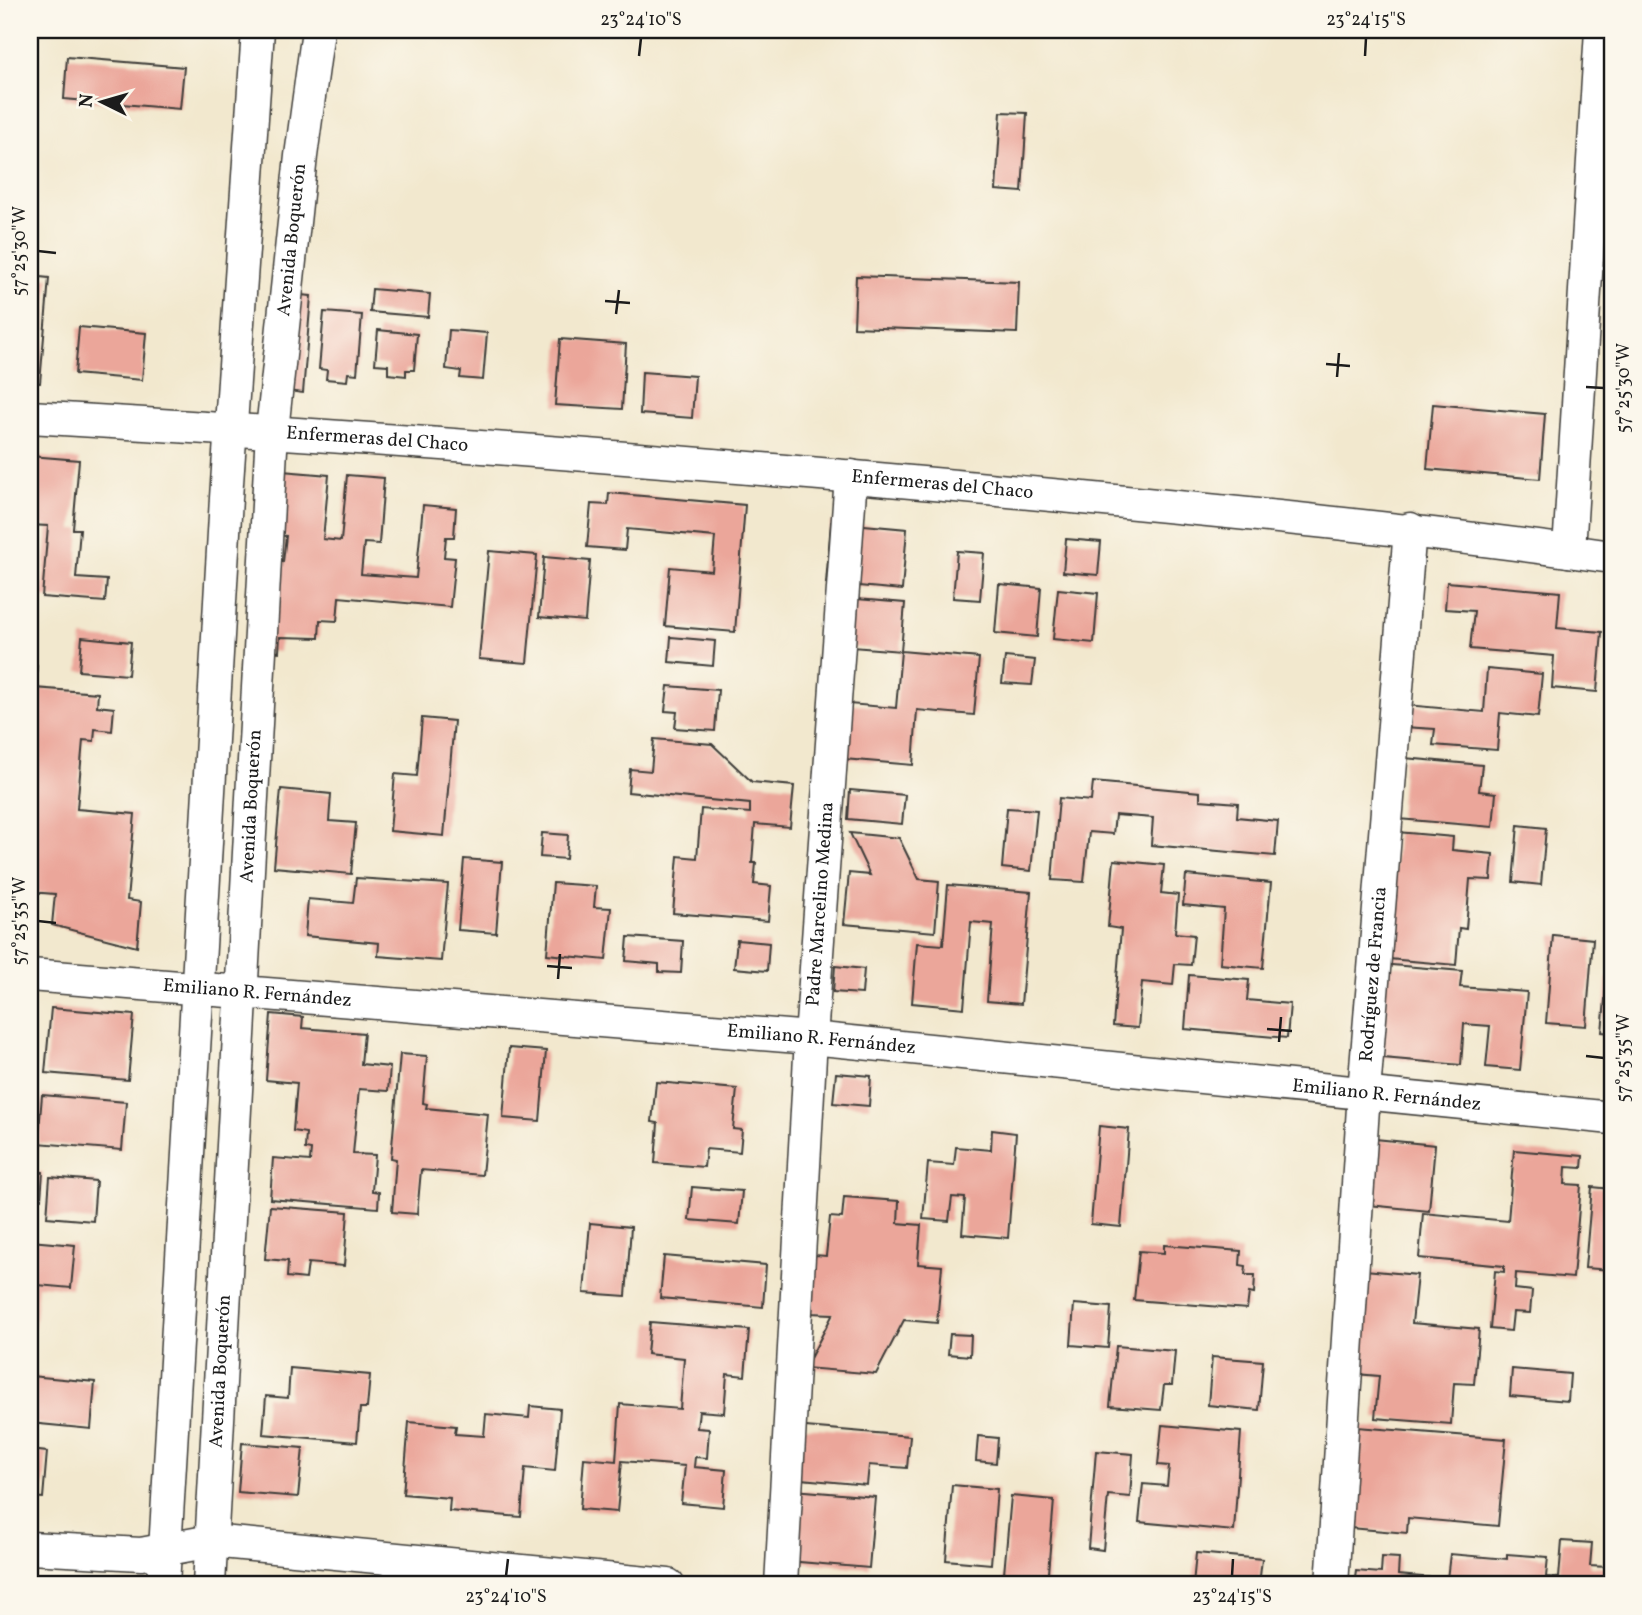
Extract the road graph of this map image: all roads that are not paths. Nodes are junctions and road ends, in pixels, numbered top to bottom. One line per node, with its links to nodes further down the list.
1 (258, 30): 5 (street)
2 (318, 30): 6 (street, Avenida Boquerón)
3 (1601, 30): 9 (street)
4 (30, 417): 5 (street, Enfermeras del Chaco)
5 (231, 429): 6 (street, Enfermeras del Chaco); 12 (street)
6 (272, 431): 7 (street, Enfermeras del Chaco); 13 (street, Avenida Boquerón)
7 (851, 476): 8 (street, Enfermeras del Chaco); 14 (street, Padre Marcelino Medina)
8 (1410, 529): 9 (street, Enfermeras del Chaco); 15 (street, Rodríguez de Francia)
9 (1569, 551): 10 (street, Enfermeras del Chaco)
10 (1612, 557)
11 (30, 975): 12 (street, Emiliano R. Fernández)
12 (197, 989): 13 (street, Emiliano R. Fernández); 19 (street)
13 (243, 993): 14 (street, Emiliano R. Fernández); 17 (street, Avenida Boquerón)
14 (811, 1038): 15 (street, Emiliano R. Fernández); 23 (street, Padre Marcelino Medina)
15 (1364, 1091): 16 (street, Emiliano R. Fernández); 24 (street, Rodríguez de Francia)
16 (1612, 1118)
17 (211, 1541): 19 (street); 21 (street, Avenida Boquerón); 22 (street)
18 (30, 1548): 19 (street)
19 (165, 1549): 20 (street)
20 (163, 1585)
21 (209, 1585)
22 (668, 1585)
23 (781, 1585)
24 (1332, 1585)

